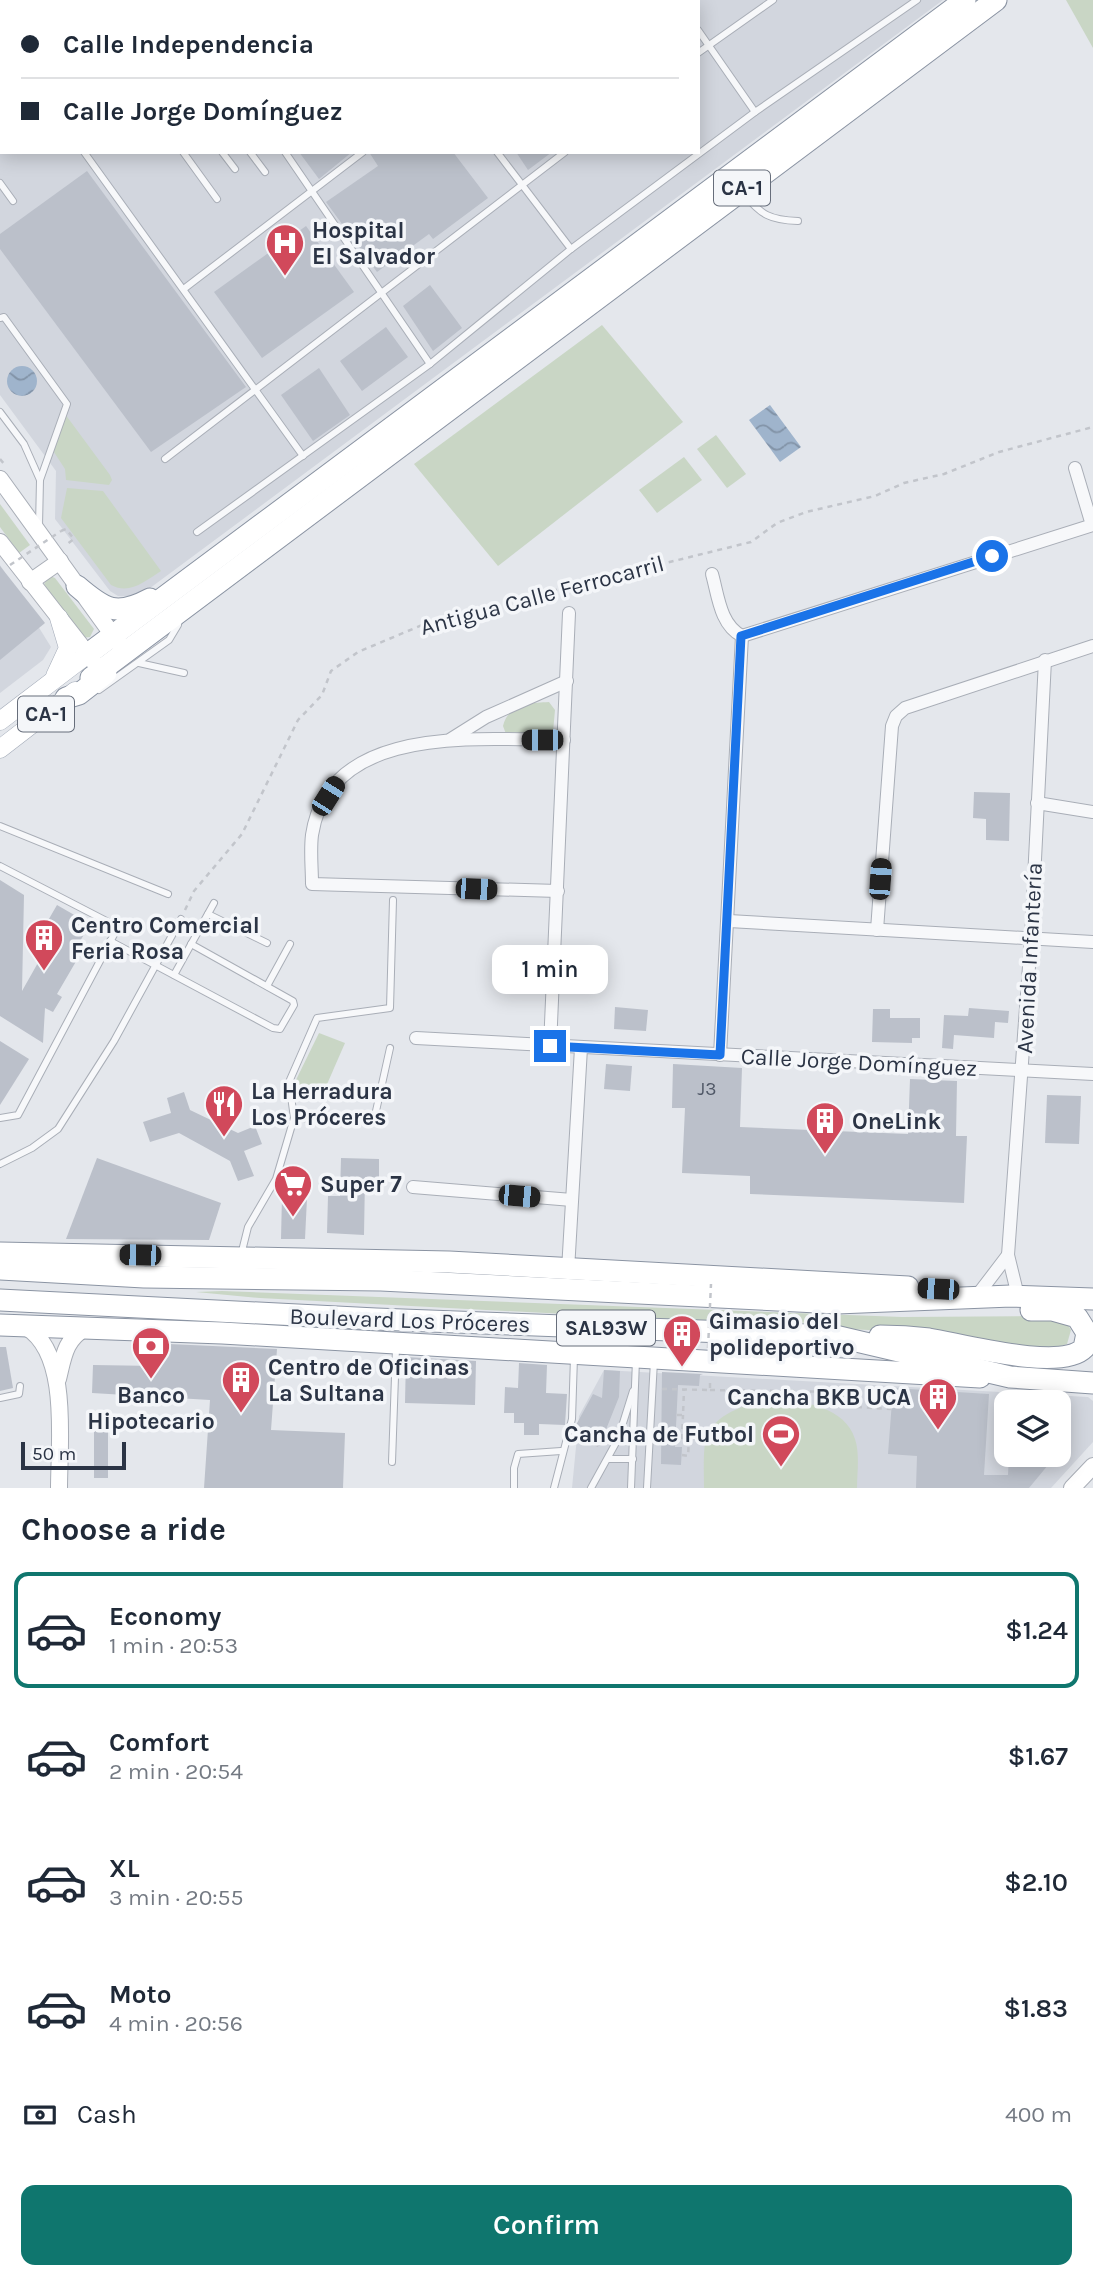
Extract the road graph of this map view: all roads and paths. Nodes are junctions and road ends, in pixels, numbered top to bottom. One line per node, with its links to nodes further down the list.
1 (773, 0): 6 (lane)
2 (917, 0): 9 (lane)
3 (965, 0): 7 (highway, CA-1)
4 (996, 0): 7 (highway, CA-1)
5 (700, 33): 6 (lane)
6 (709, 44): 8 (lane); 9 (lane)
7 (917, 48): 22 (highway, CA-1)
8 (700, 51)
9 (755, 112): 10 (lane)
10 (700, 153)
11 (85, 154): 30 (lane)
12 (184, 154): 26 (lane)
13 (224, 154): 20 (lane)
14 (252, 154): 21 (lane)
15 (286, 154): 25 (lane)
16 (360, 154): 25 (lane)
17 (499, 154): 24 (lane)
18 (562, 154): 24 (lane)
19 (699, 154): 29 (lane)
20 (235, 169)
21 (265, 172)
22 (736, 182): 28 (lane); 42 (highway, CA-1)
23 (0, 183): 27 (lane)
24 (522, 184): 29 (lane); 31 (lane)
25 (312, 191): 30 (lane); 31 (lane)
26 (217, 199)
27 (13, 201)
28 (798, 221)
29 (571, 249): 33 (lane)
30 (185, 288): 34 (lane)
31 (380, 296): 33 (lane); 34 (lane)
32 (0, 318): 41 (lane)
33 (430, 364): 37 (lane)
34 (257, 389): 37 (lane); 38 (lane)
35 (0, 412): 41 (lane)
36 (1093, 426): 78 (path, Antigua Calle Ferrocarril)
37 (303, 456): 45 (lane)
38 (165, 459)
39 (1074, 468): 43 (street)
40 (0, 480): 44 (main road)
41 (40, 480): 44 (lane)
42 (328, 486): 51 (highway, CA-1); 54 (highway, CA-1)
43 (1093, 525): 57 (street)
44 (39, 531): 48 (main road)
45 (197, 532)
46 (0, 541): 52 (main road)
47 (66, 545): 49 (path, bridge)
48 (60, 561): 52 (main road); 53 (main road)
49 (10, 565)
50 (712, 574): 57 (street)
51 (192, 576): 53 (highway); 59 (highway, CA-1)
52 (30, 582): 56 (main road)
53 (77, 586): 59 (main road)
54 (184, 608): 59 (highway, CA-1); 62 (highway)
55 (569, 613): 64 (street)
56 (59, 618): 62 (main road); 63 (main road)
57 (741, 636): 79 (street)
58 (1093, 646): 60 (street)
59 (126, 650): 61 (lane); 62 (highway, CA-1)
60 (1045, 660): 69 (street, Avenida Infantería); 80 (street)
61 (184, 673)
62 (86, 678): 63 (main road, CA-1); 68 (main road, CA-1)
63 (52, 681): 65 (main road, CA-1)
64 (567, 681): 66 (street); 67 (street)
65 (0, 721)
66 (451, 740): 67 (street); 73 (street)
67 (564, 740): 73 (street)
68 (0, 749)
69 (1037, 803): 70 (street); 81 (street, Avenida Infantería)
70 (1093, 812)
71 (0, 826): 74 (lane)
72 (0, 866): 82 (lane)
73 (558, 891): 91 (street)
74 (168, 894)
75 (393, 900): 98 (lane)
76 (214, 903): 77 (lane)
77 (208, 914): 84 (lane); 85 (lane)
78 (181, 919): 87 (lane)
79 (729, 921): 80 (street); 94 (street)
80 (877, 930): 81 (street)
81 (1031, 939): 83 (street); 95 (street, Avenida Infantería)
82 (110, 941): 87 (lane); 97 (lane)
83 (1093, 942)
84 (267, 943)
85 (191, 944): 88 (lane); 89 (lane)
86 (290, 944): 89 (lane)
87 (156, 965): 88 (lane); 99 (lane)
88 (174, 975): 89 (lane)
89 (267, 986)
90 (416, 1038): 91 (street, Calle Jorge Domínguez)
91 (550, 1046): 93 (street, Calle Jorge Domínguez)
92 (390, 1048): 98 (lane)
93 (581, 1048): 94 (street, Calle Jorge Domínguez); 101 (street)
94 (720, 1055): 95 (street, Calle Jorge Domínguez)
95 (1023, 1070): 96 (street, Calle Jorge Domínguez); 103 (street, Avenida Infantería)
96 (1093, 1074)
97 (0, 1118)
98 (294, 1118): 105 (lane)
99 (0, 1164)
100 (413, 1187): 101 (street)
101 (572, 1200): 107 (street)
102 (0, 1253): 104 (highway)
103 (1008, 1255): 110 (street); 111 (street, Avenida Infantería)
104 (212, 1257): 105 (highway); 108 (highway)
105 (240, 1257): 107 (highway)
106 (0, 1269): 108 (highway, Boulevard Los Próceres / SAL93W)
107 (568, 1270): 110 (highway)
108 (381, 1280): 114 (highway, Boulevard Los Próceres / SAL93W)
109 (711, 1284): 122 (path, bridge)
110 (979, 1293): 111 (highway)
111 (1015, 1296): 112 (highway, Boulevard Los Próceres / SAL93W); 114 (highway, Boulevard Los Próceres / SAL93W)
112 (1093, 1299)
113 (0, 1300): 115 (highway, Boulevard Los Próceres / SAL93W)
114 (837, 1303): 120 (highway)
115 (376, 1319): 119 (highway); 120 (highway, Boulevard Los Próceres / SAL93W)
116 (0, 1325): 117 (highway)
117 (26, 1327): 118 (highway); 128 (main road)
118 (86, 1328): 119 (highway); 128 (main road)
119 (222, 1333): 121 (highway)
120 (835, 1336): 126 (highway, Boulevard Los Próceres / SAL93W)
121 (396, 1342): 123 (highway); 144 (lane)
122 (708, 1348)
123 (574, 1355): 124 (highway); 140 (lane)
124 (645, 1358): 126 (highway); 127 (lane); 131 (lane)
125 (700, 1376): 133 (path)
126 (1010, 1377): 129 (highway, Boulevard Los Próceres / SAL93W)
127 (636, 1382): 139 (lane); 143 (lane)
128 (57, 1385): 146 (main road)
129 (1087, 1385)
130 (20, 1386): 134 (lane)
131 (652, 1389): 132 (path); 151 (lane)
132 (684, 1390): 133 (path); 137 (path)
133 (710, 1390): 135 (path)
134 (0, 1398)
135 (891, 1409)
136 (677, 1415): 137 (path)
137 (683, 1415): 141 (path)
138 (589, 1431): 139 (path)
139 (612, 1450): 142 (lane)
140 (561, 1451): 147 (lane); 148 (lane)
141 (682, 1455)
142 (608, 1459): 143 (lane); 149 (lane)
143 (633, 1459): 150 (lane)
144 (392, 1462)
145 (1093, 1466): 152 (main road)
146 (59, 1488)
147 (514, 1488)
148 (554, 1488)
149 (591, 1488)
150 (631, 1488)
151 (646, 1488)
152 (1072, 1488)

